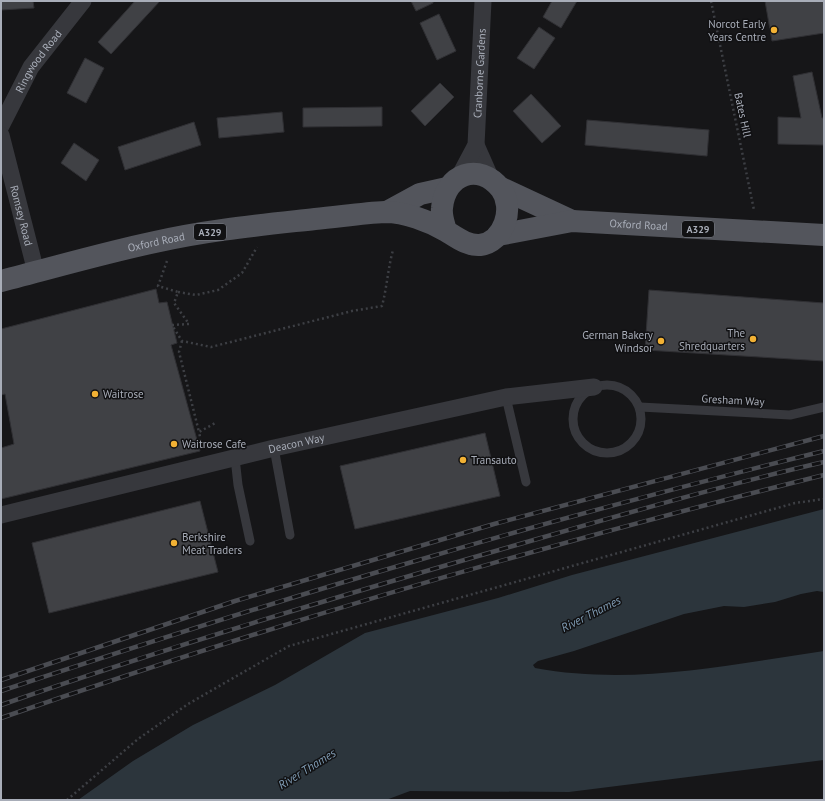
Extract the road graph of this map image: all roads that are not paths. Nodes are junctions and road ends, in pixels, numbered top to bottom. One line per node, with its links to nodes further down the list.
1 (83, 1): 3 (street, Ringwood Road)
2 (483, 1): 5 (street, Cranborne Gardens)
3 (1, 126)
4 (1, 134): 13 (street, Romsey Road)
5 (476, 145): 6 (street, Cranborne Gardens); 7 (street, Cranborne Gardens)
6 (453, 183): 7 (main road); 8 (main road, Oxford Road / A329); 10 (main road)
7 (496, 184): 9 (main road, Oxford Road / A329); 11 (main road)
8 (387, 212): 10 (main road, Oxford Road / A329); 13 (main road, Oxford Road / A329)
9 (572, 221): 11 (main road, Oxford Road / A329); 12 (main road, Oxford Road / A329)
10 (446, 231): 11 (main road)
11 (498, 234)
12 (824, 235)
13 (36, 272): 14 (main road, Oxford Road / A329)
14 (1, 281)
15 (594, 387): 16 (street, Deacon Way); 17 (lane, Deacon Way); 17 (lane)
16 (506, 397): 19 (street, Deacon Way); 21 (lane)
17 (640, 407): 18 (lane, Gresham Way)
18 (824, 407)
19 (274, 448): 20 (street, Deacon Way); 23 (lane)
20 (235, 458): 22 (street, Deacon Way); 24 (lane)
21 (526, 482)
22 (1, 515)
23 (290, 535)
24 (250, 540)

